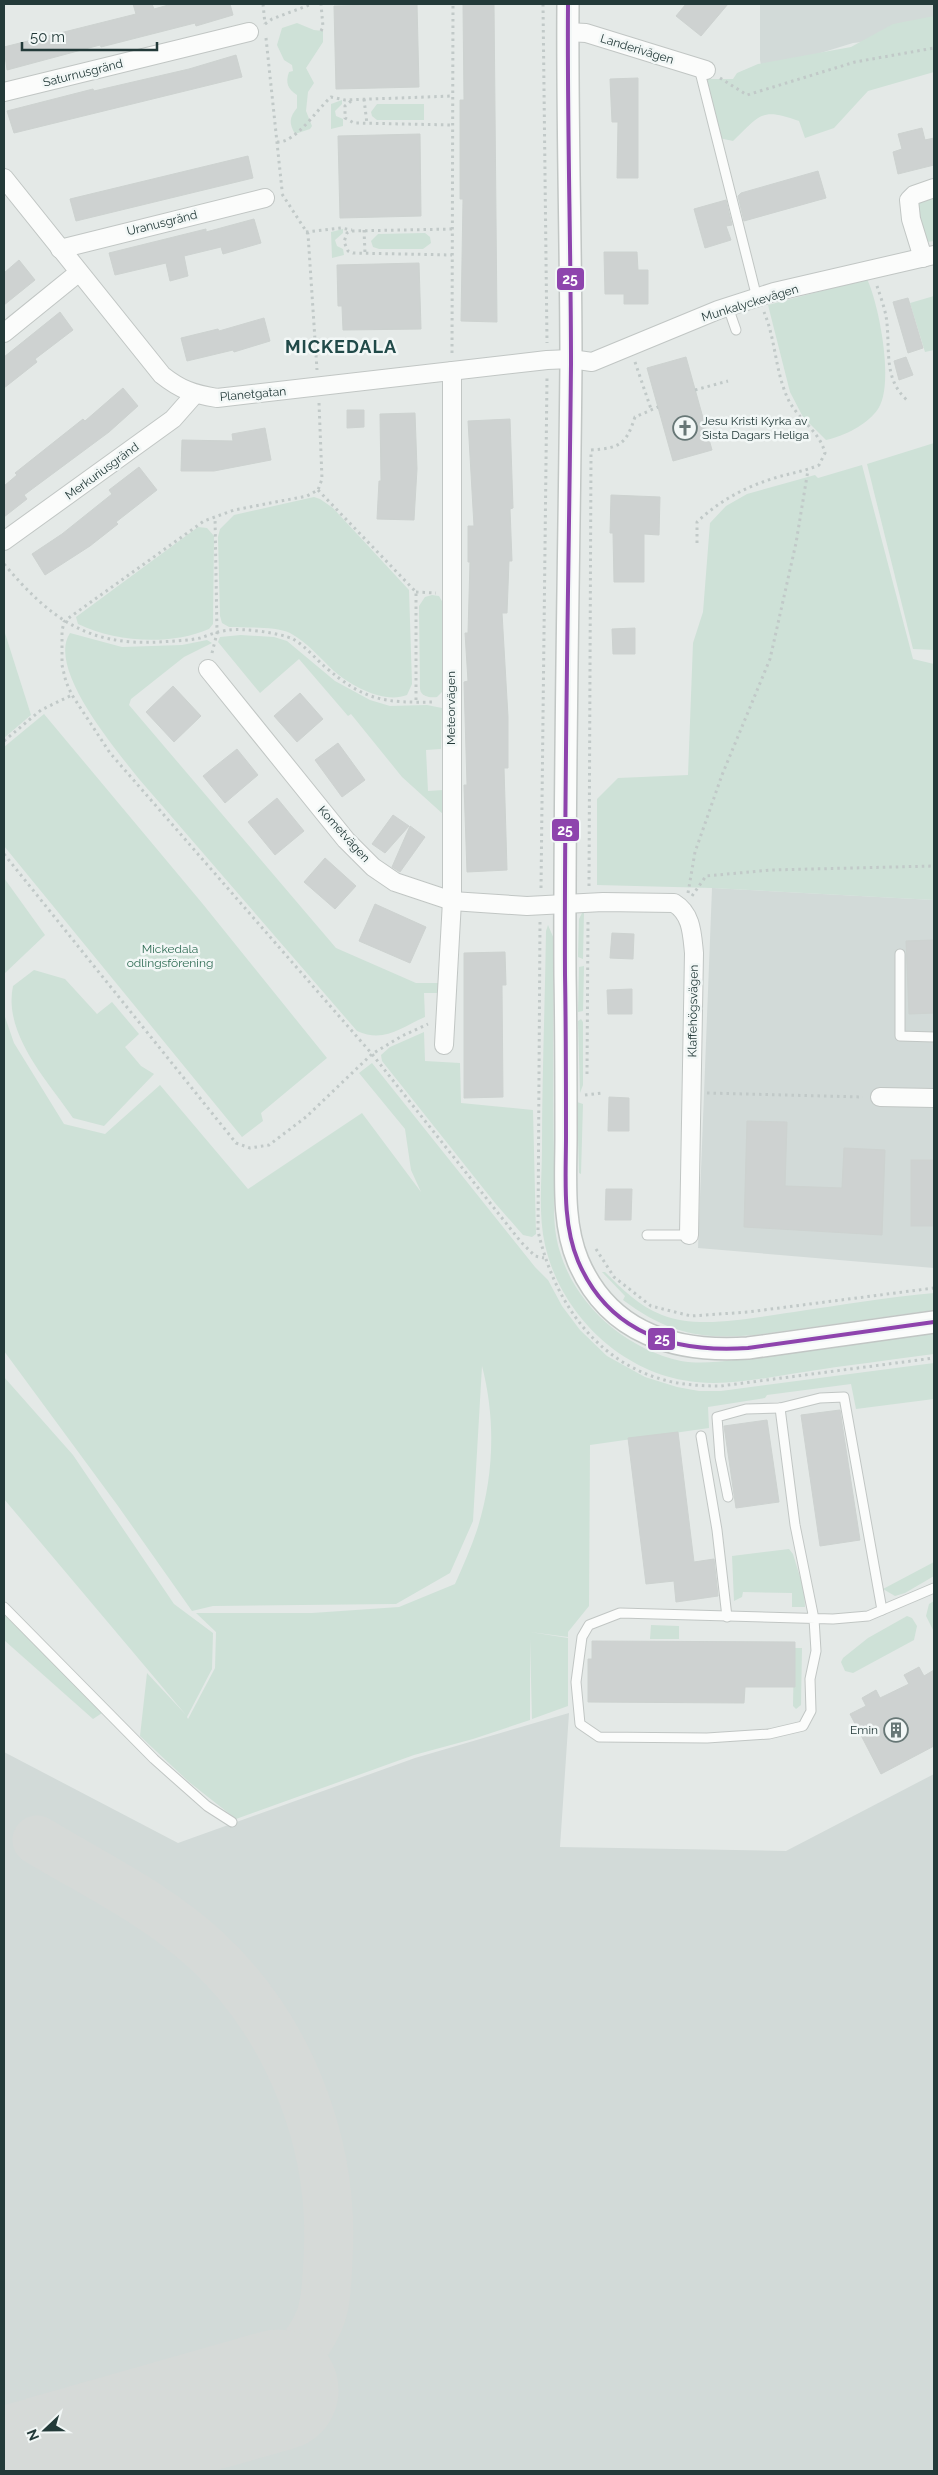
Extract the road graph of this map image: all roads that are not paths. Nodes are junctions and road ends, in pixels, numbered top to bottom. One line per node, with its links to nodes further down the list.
1 (568, 4): 3 (street)
2 (249, 32): 5 (street, Saturnusgränd)
3 (568, 32): 4 (street, Landerivägen); 16 (street)
4 (703, 69): 12 (lane)
5 (4, 92)
6 (4, 178): 9 (street, Planetgatan)
7 (934, 188): 10 (street)
8 (265, 198): 9 (street, Uranusgränd)
9 (60, 249): 11 (street, Planetgatan)
10 (929, 256): 12 (street, Munkalyckevägen)
11 (78, 273): 15 (street); 18 (street, Planetgatan)
12 (757, 298): 13 (street, Munkalyckevägen)
13 (728, 307): 14 (lane); 16 (street, Munkalyckevägen)
14 (736, 330)
15 (4, 334)
16 (571, 359): 17 (street, Planetgatan); 22 (street)
17 (452, 371): 18 (street, Planetgatan); 21 (street, Meteorvägen)
18 (195, 394): 19 (street, Merkuriusgränd)
19 (4, 541)
20 (208, 669): 21 (street, Kometvägen)
21 (452, 902): 22 (street, Kometvägen); 25 (street, Meteorvägen)
22 (565, 904): 29 (street, Klaffehögsvägen); 30 (street)
23 (900, 954): 24 (lane)
24 (934, 1037)
25 (444, 1045)
26 (880, 1097): 27 (street)
27 (934, 1098)
28 (647, 1235): 29 (lane)
29 (688, 1235)
30 (934, 1322)
31 (780, 1408): 33 (lane); 36 (lane); 38 (lane)
32 (701, 1436): 37 (lane)
33 (728, 1497)
34 (934, 1588): 36 (lane)
35 (4, 1608): 39 (lane)
36 (882, 1610): 38 (lane)
37 (727, 1617): 38 (lane); 38 (lane)
38 (814, 1619)
39 (232, 1822)

